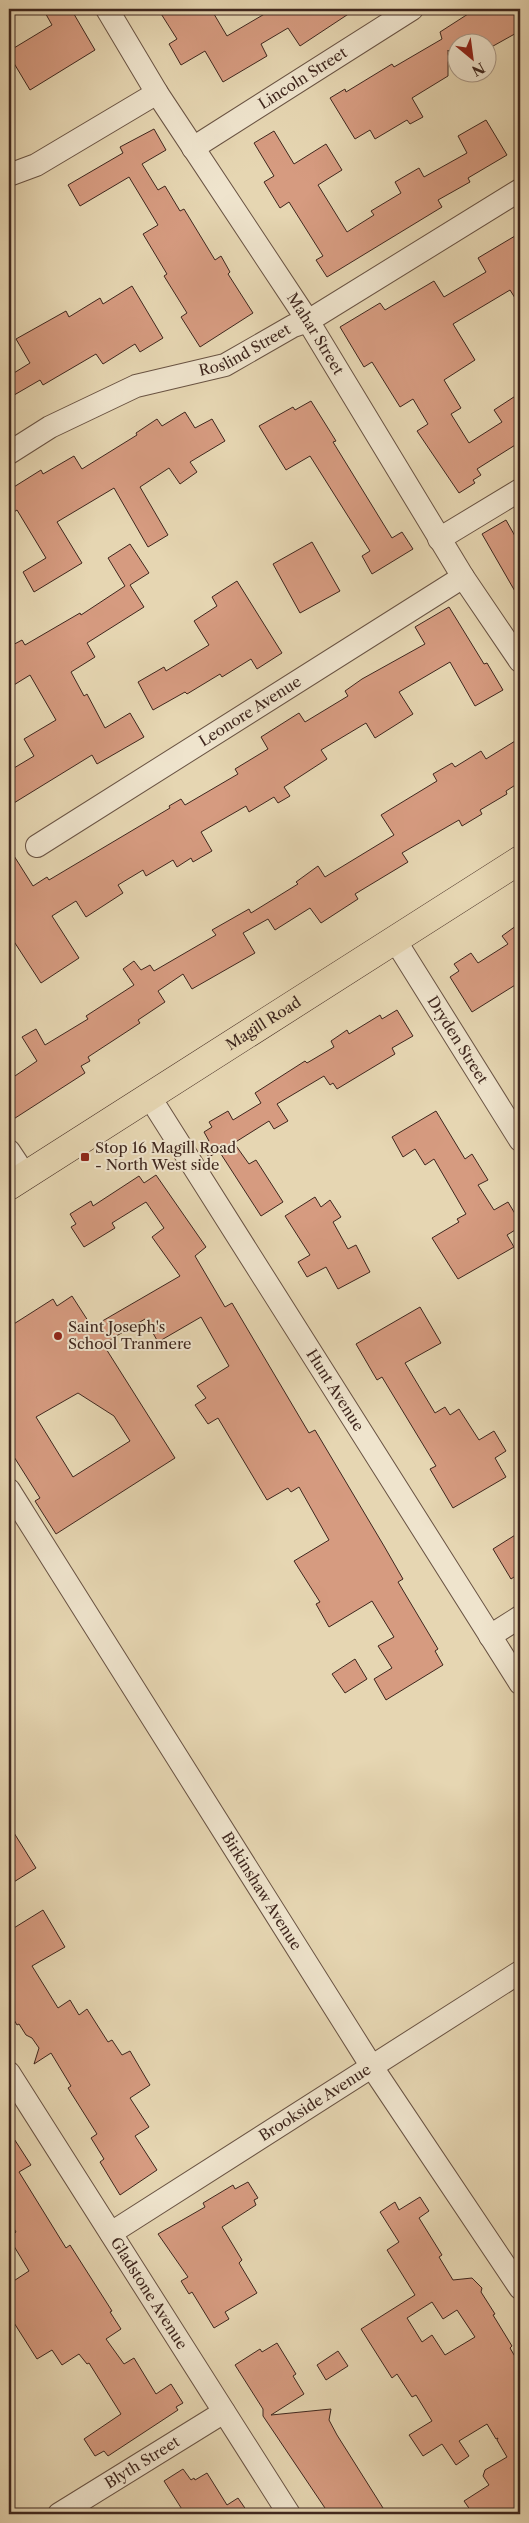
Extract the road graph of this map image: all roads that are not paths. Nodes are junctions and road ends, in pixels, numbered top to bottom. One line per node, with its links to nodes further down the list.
1 (107, 9): 3 (street, Mahar Street)
2 (412, 9): 4 (street, Lincoln Street)
3 (157, 93): 4 (street, Mahar Street); 5 (street)
4 (193, 148): 7 (street, Mahar Street)
5 (9, 175)
6 (520, 190): 7 (street, Roslind Street)
7 (308, 321): 8 (street, Roslind Street); 10 (street, Mahar Street)
8 (9, 453)
9 (520, 490): 10 (street)
10 (439, 539): 11 (street, Mahar Street)
11 (463, 577): 12 (street, Mahar Street); 13 (street, Leonore Avenue)
12 (520, 661)
13 (38, 846)
14 (520, 860): 15 (main road, Magill Road)
15 (395, 940): 16 (main road, Magill Road); 17 (street, Dryden Street)
16 (150, 1096): 19 (main road, Magill Road); 22 (street, Hunt Avenue)
17 (520, 1140)
18 (9, 1151): 19 (street)
19 (17, 1181)
20 (9, 1490): 25 (street, Birkinshaw Avenue)
21 (520, 1617): 22 (street)
22 (490, 1636): 23 (street, Hunt Avenue)
23 (520, 1683)
24 (520, 1972): 25 (street, Brookside Avenue)
25 (372, 2067): 27 (street, Brookside Avenue); 28 (street, Birkinshaw Avenue)
26 (9, 2073): 27 (street, Gladstone Avenue)
27 (111, 2233): 29 (street, Gladstone Avenue)
28 (520, 2288)
29 (224, 2412): 30 (street, Blyth Street); 31 (street, Gladstone Avenue)
30 (59, 2514)
31 (289, 2514)

